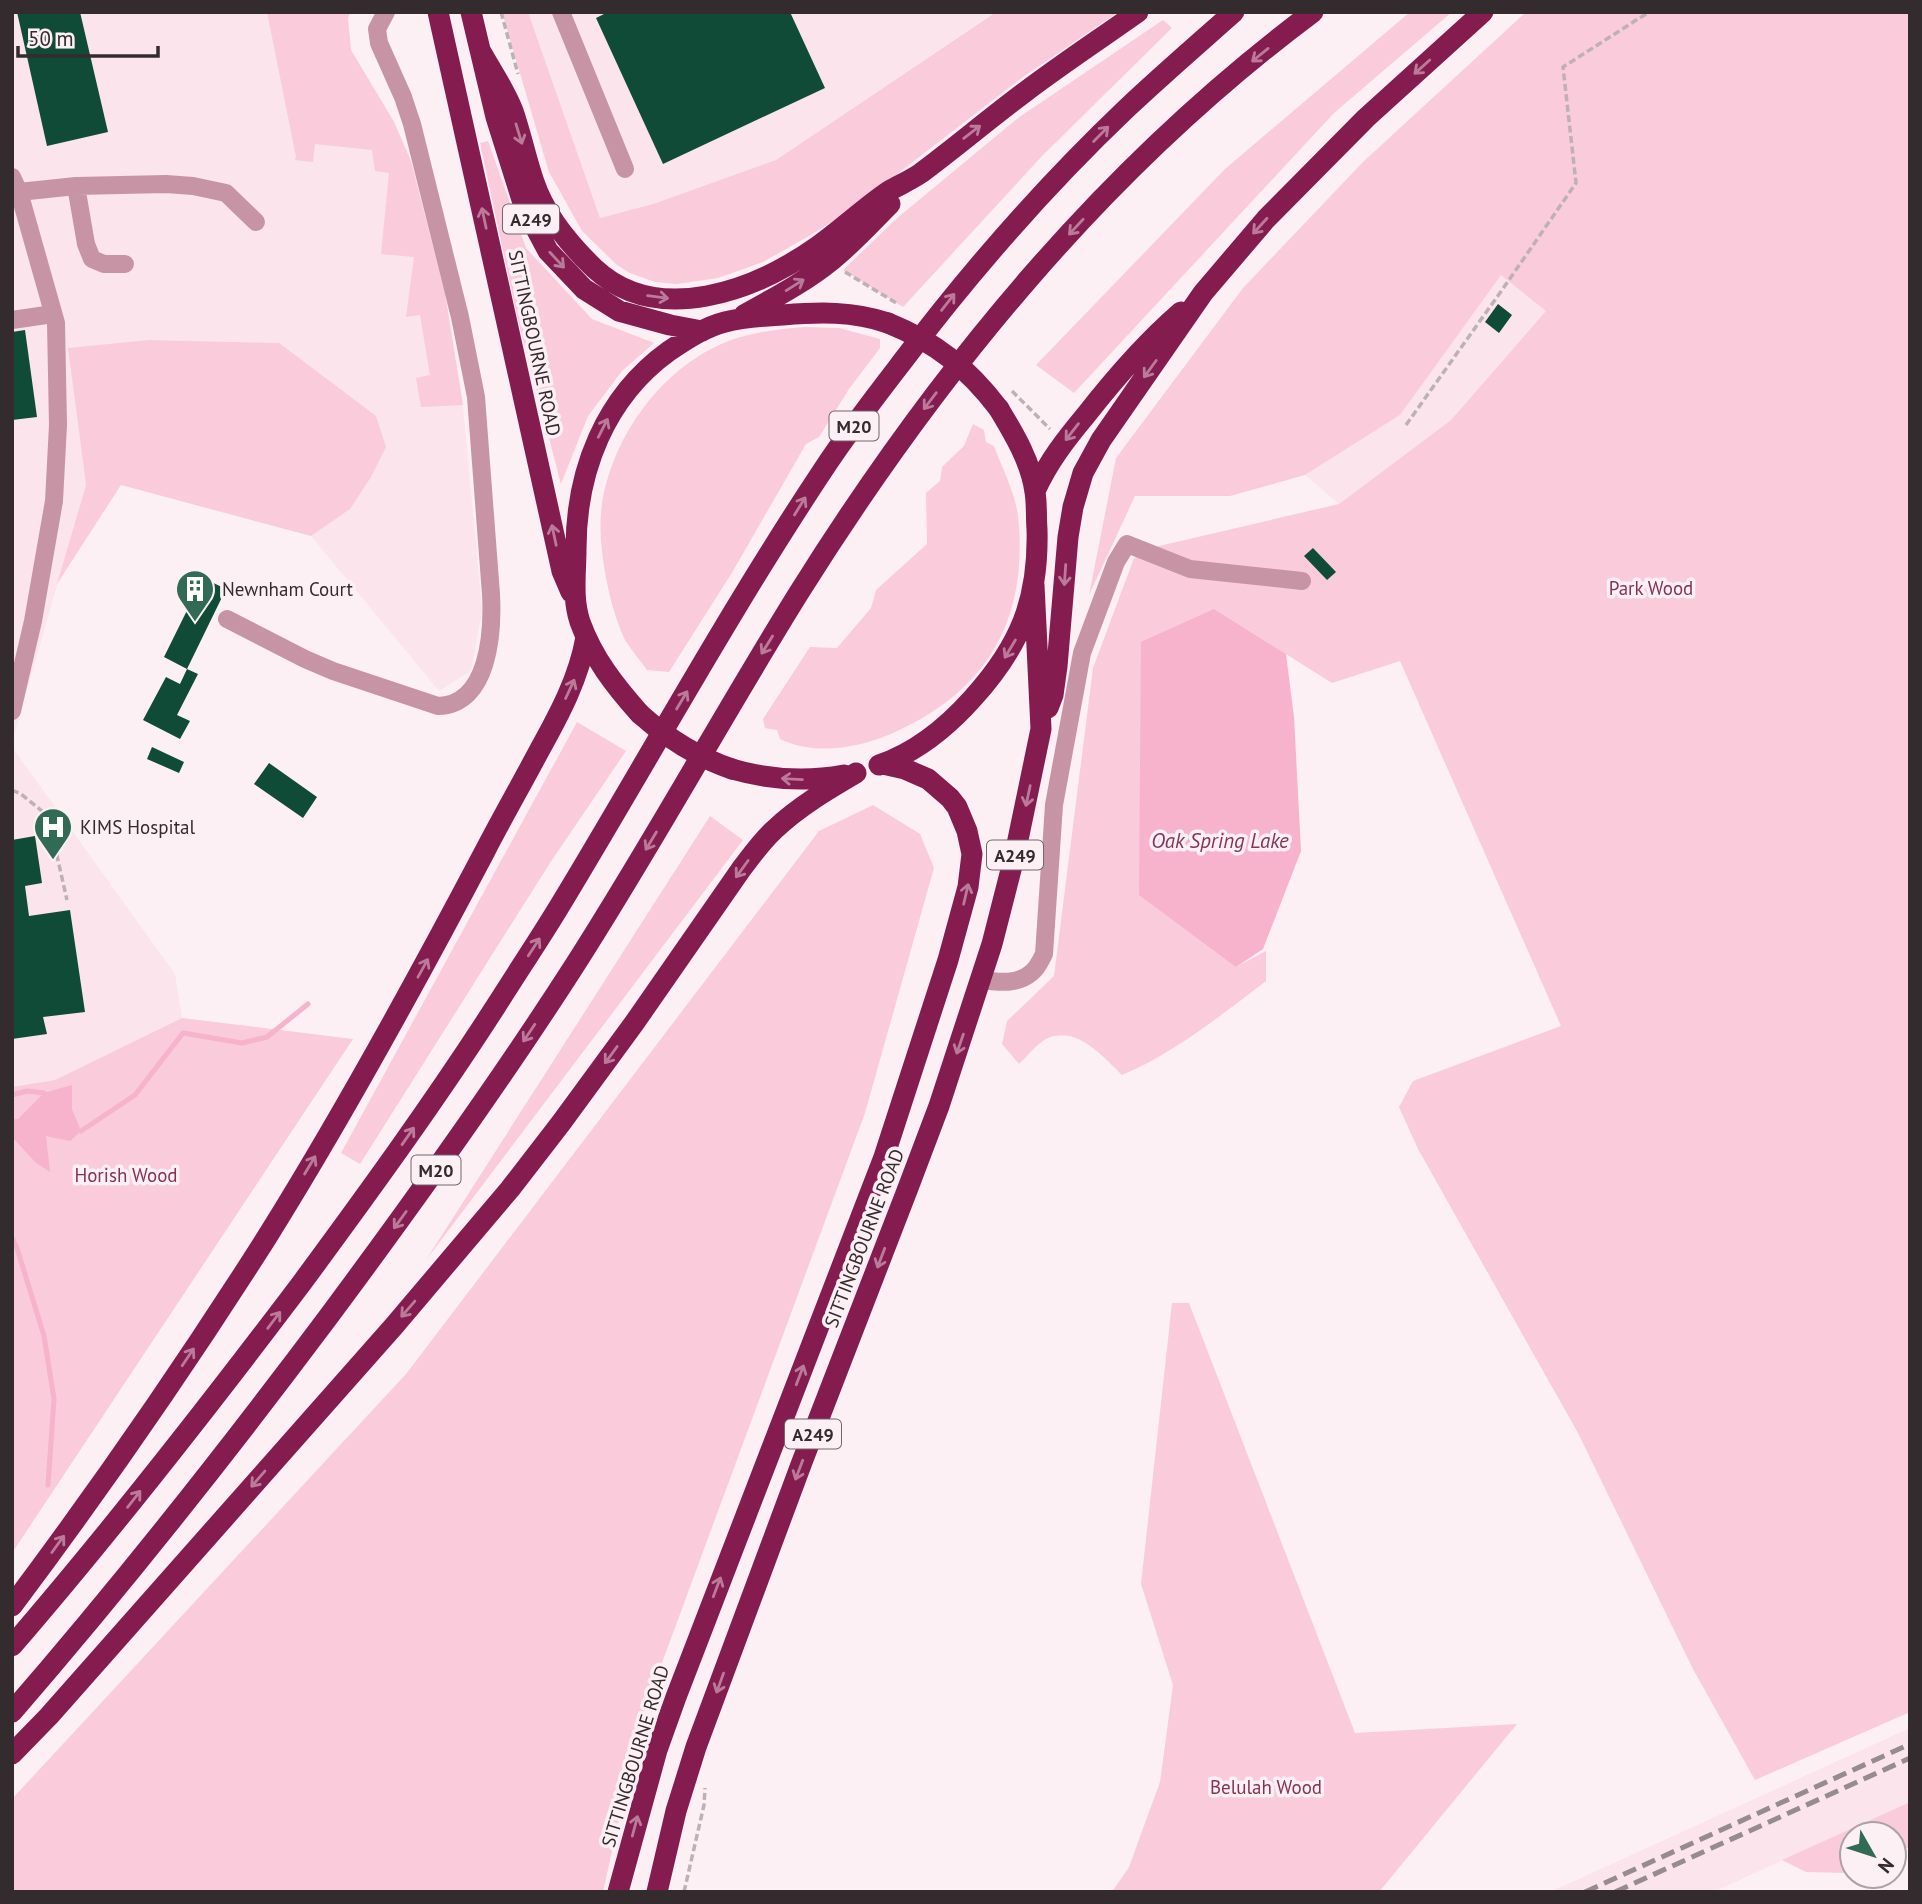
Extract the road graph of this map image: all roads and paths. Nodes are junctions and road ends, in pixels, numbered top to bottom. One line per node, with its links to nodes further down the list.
1 (386, 12): 33 (lane)
2 (438, 12): 32 (highway, SITTINGBOURNE ROAD / A249, one-way to 2)
3 (471, 12): 11 (highway, SITTINGBOURNE ROAD / A249)
4 (500, 12): 12 (path)
5 (561, 12): 13 (lane)
6 (1138, 12): 14 (highway, one-way to 6)
7 (1234, 12): 43 (highway, M20, one-way to 7)
8 (1313, 12): 44 (highway, M20, one-way to 44)
9 (1483, 12): 20 (highway, one-way to 20)
10 (1649, 12): 27 (path)
11 (480, 50): 14 (highway, one-way to 14); 25 (highway, SITTINGBOURNE ROAD / A249, one-way to 25)
12 (519, 76)
13 (625, 169)
14 (918, 174): 24 (highway, one-way to 14)
15 (76, 186): 16 (lane); 17 (lane); 18 (lane)
16 (14, 188): 22 (lane)
17 (256, 222)
18 (125, 264)
19 (843, 270): 21 (path)
20 (1203, 293): 29 (highway, one-way to 29); 36 (highway, one-way to 36)
21 (903, 307)
22 (53, 314): 23 (lane); 35 (lane)
23 (12, 320)
24 (736, 320): 25 (highway); 29 (highway, bridge)
25 (702, 331): 32 (highway, one-way to 25)
26 (1012, 391): 28 (path)
27 (1406, 425)
28 (1053, 431)
29 (1035, 491): 31 (highway)
30 (1302, 581): 41 (lane)
31 (1034, 585): 36 (highway, SITTINGBOURNE ROAD / A249); 37 (highway, one-way to 37)
32 (574, 600): 34 (highway, SITTINGBOURNE ROAD)
33 (227, 620)
34 (586, 637): 38 (highway, SITTINGBOURNE ROAD, one-way to 34, bridge); 42 (highway, one-way to 34)
35 (12, 711)
36 (1041, 729): 41 (highway, SITTINGBOURNE ROAD / A249, one-way to 41)
37 (883, 764): 38 (highway); 46 (highway, SITTINGBOURNE ROAD / A249, one-way to 37)
38 (856, 773): 45 (highway, one-way to 45)
39 (12, 790): 40 (path)
40 (67, 900)
41 (982, 980): 47 (highway, SITTINGBOURNE ROAD / A249, one-way to 47)
42 (12, 1606)
43 (12, 1646)
44 (12, 1712)
45 (12, 1755)
46 (618, 1892)
47 (657, 1892)

